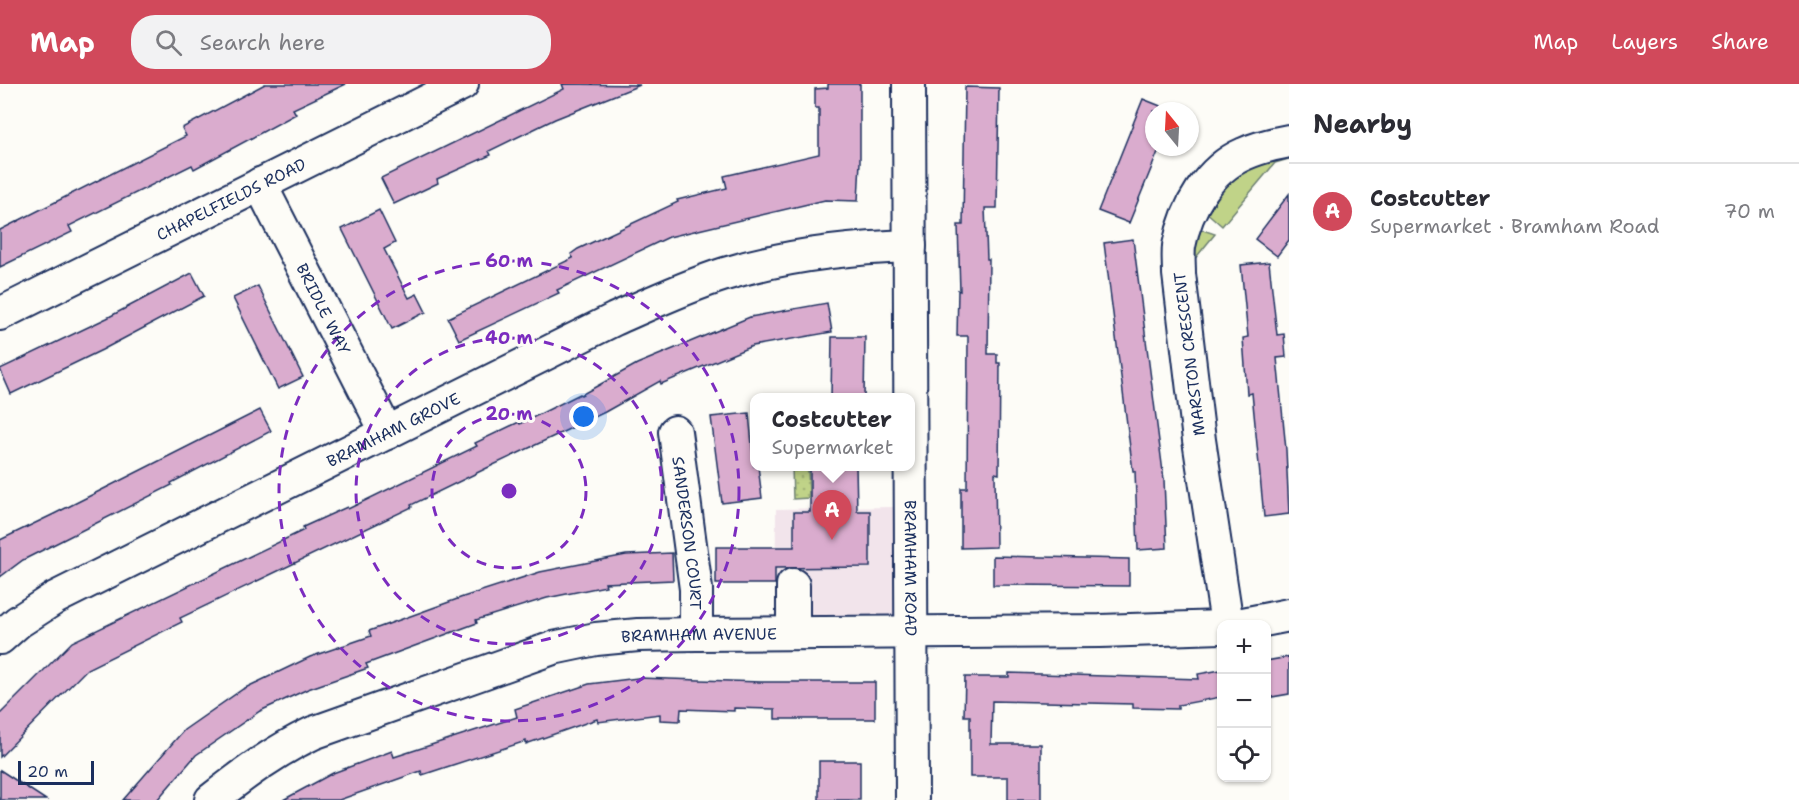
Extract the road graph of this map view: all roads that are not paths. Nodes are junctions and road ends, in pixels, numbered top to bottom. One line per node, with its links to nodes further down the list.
1 (462, 84): 4 (street, CHAPELFIELDS ROAD)
2 (909, 84): 5 (street, BRAMHAM ROAD)
3 (1289, 141): 13 (street, MARSTON CRESCENT)
4 (260, 184): 6 (street, CHAPELFIELDS ROAD); 9 (street, BRIDLE WAY)
5 (910, 246): 7 (street, BRAMHAM ROAD); 9 (street, BRAMHAM GROVE)
6 (0, 314)
7 (910, 393)
8 (675, 432): 18 (street, SANDERSON COURT)
9 (387, 433): 19 (street, BRAMHAM GROVE)
10 (911, 471): 17 (street, BRAMHAM ROAD)
11 (793, 585): 16 (street)
12 (1289, 615): 14 (street)
13 (1226, 620)
14 (1263, 620)
15 (1217, 627): 17 (street, BRAMHAM AVENUE)
16 (794, 633): 17 (street, BRAMHAM AVENUE); 18 (street, BRAMHAM AVENUE)
17 (911, 633): 21 (street, BRAMHAM ROAD)
18 (696, 634): 20 (street, BRAMHAM AVENUE)
19 (0, 638)
20 (211, 800)
21 (912, 800)

